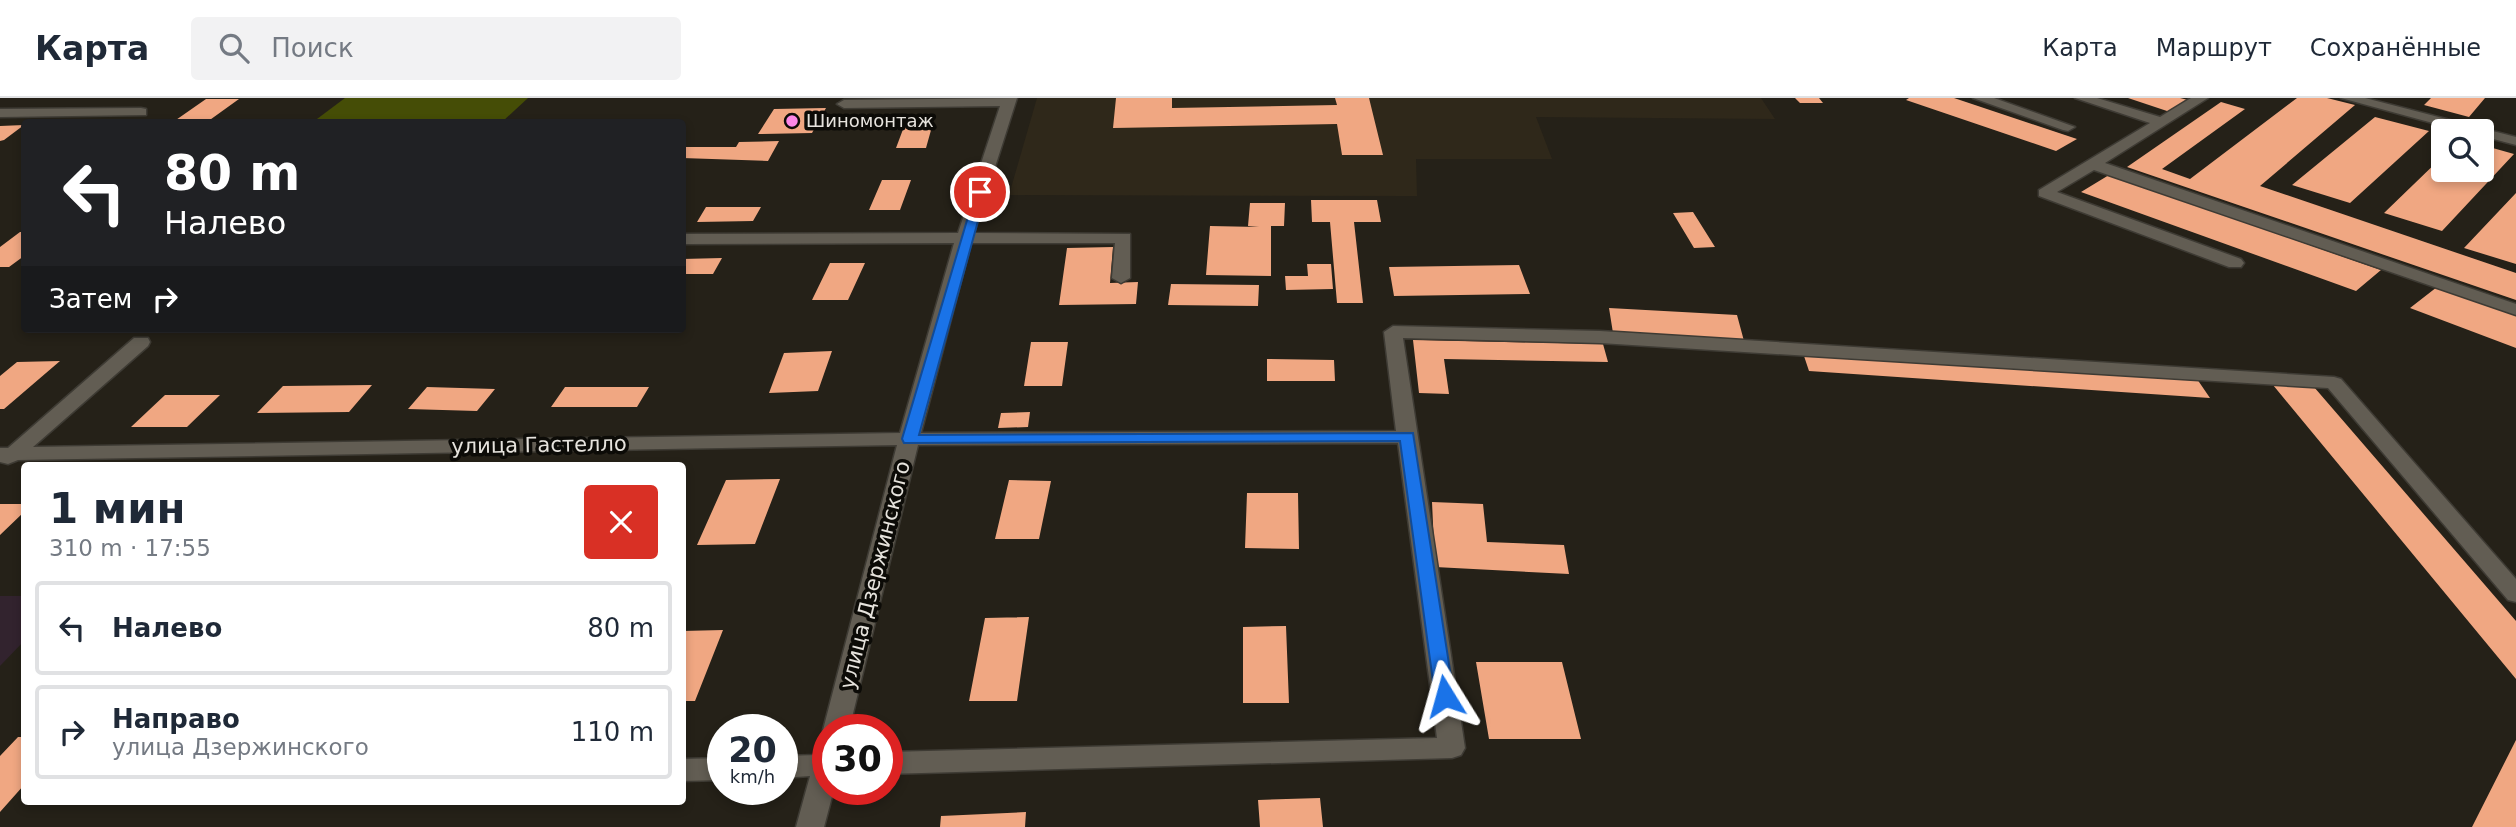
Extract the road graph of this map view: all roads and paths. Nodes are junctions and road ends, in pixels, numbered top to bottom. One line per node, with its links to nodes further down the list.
1 (1980, 98): 11 (street)
2 (2081, 98): 10 (street)
3 (2201, 98): 10 (street)
4 (2348, 98): 9 (street)
5 (1009, 100): 6 (street); 15 (street, улица Дзержинского)
6 (844, 104)
7 (141, 112): 8 (street)
8 (0, 113)
9 (2431, 119)
10 (2162, 122): 14 (street)
11 (2068, 127)
12 (2494, 136): 13 (street)
13 (2516, 141)
14 (2093, 164): 17 (street); 19 (street)
15 (966, 237): 16 (street); 18 (street); 22 (street, улица Дзержинского)
16 (686, 239)
17 (2235, 263)
18 (1121, 278)
19 (2516, 310)
20 (141, 342): 23 (street)
21 (1407, 436): 22 (street, улица Гастелло); 24 (street); 26 (street)
22 (910, 439): 23 (street, улица Гастелло); 25 (street, улица Дзержинского)
23 (4, 457)
24 (2516, 594)
25 (840, 714)
26 (903, 763)
27 (707, 770): 28 (street)
28 (686, 771)
29 (816, 805): 30 (street)
30 (810, 827)

